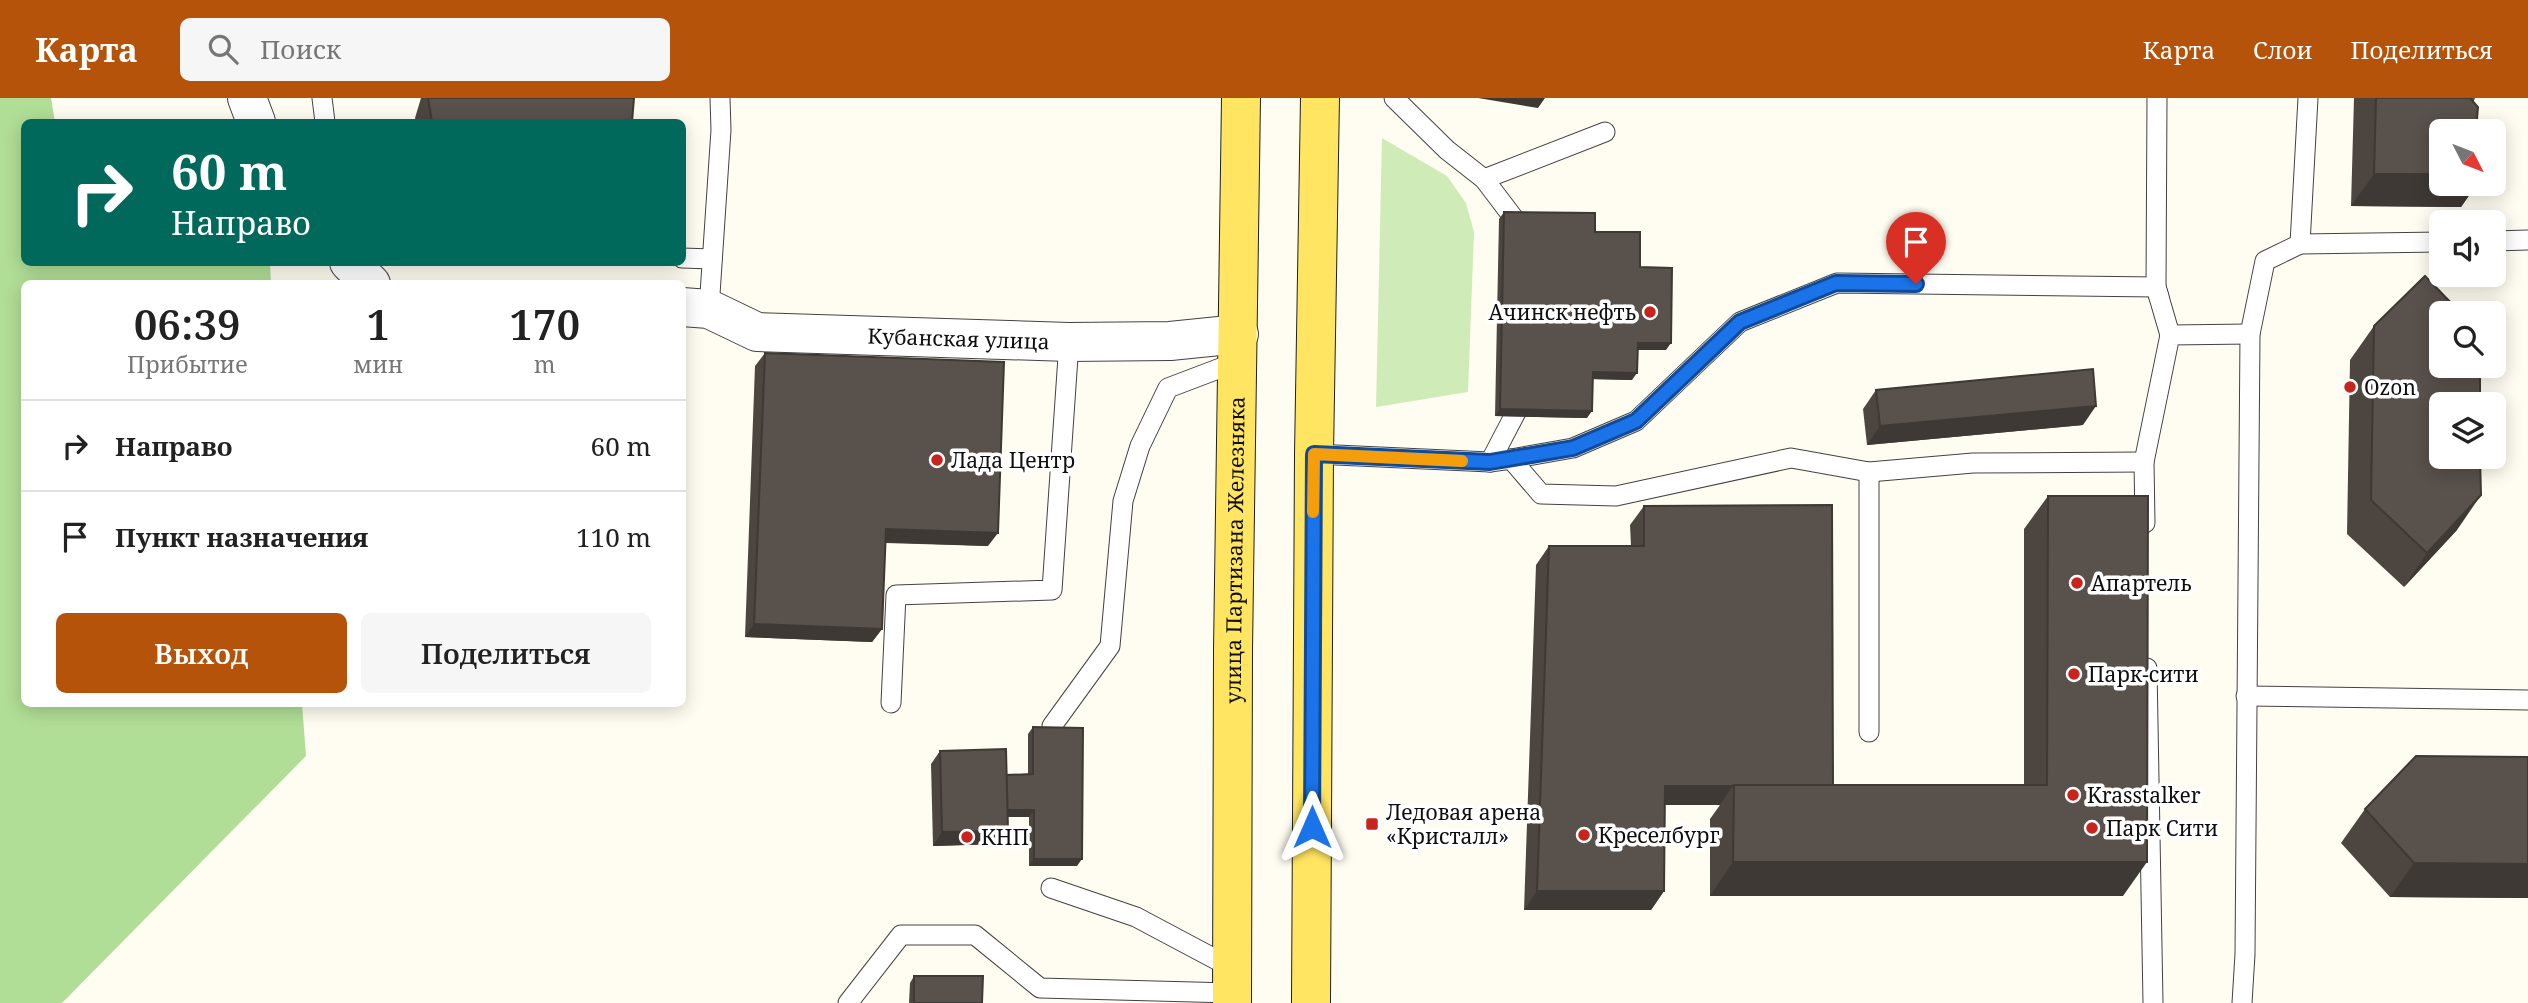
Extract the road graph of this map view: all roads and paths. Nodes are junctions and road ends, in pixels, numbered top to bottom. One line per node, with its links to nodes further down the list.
1 (247, 98): 9 (street)
2 (322, 98): 10 (lane)
3 (720, 98): 19 (lane)
4 (1241, 98): 27 (main road, улица Партизана Железняка)
5 (1320, 98): 29 (main road)
6 (1394, 98): 12 (lane)
7 (2157, 98): 22 (lane)
8 (2308, 98): 17 (lane)
9 (255, 119)
10 (325, 119)
11 (1605, 132): 12 (lane)
12 (1484, 179): 13 (lane)
13 (1528, 236)
14 (2528, 240): 15 (lane)
15 (2506, 241)
16 (2429, 242): 17 (lane)
17 (2300, 244): 24 (lane)
18 (686, 258): 19 (lane)
19 (712, 259): 23 (lane)
20 (353, 266): 21 (street)
21 (367, 280)
22 (2156, 287): 25 (lane); 30 (lane)
23 (696, 308): 26 (street, Кубанская улица)
24 (2250, 334): 25 (lane); 36 (lane)
25 (2169, 335): 32 (lane)
26 (1069, 342): 27 (street, Кубанская улица); 38 (lane)
27 (1239, 347): 39 (lane); 42 (main road, улица Партизана Железняка)
28 (1525, 395): 31 (lane)
29 (1314, 454): 31 (lane); 44 (main road)
30 (1511, 459): 31 (lane); 33 (lane)
31 (1490, 462)
32 (2144, 462): 33 (lane); 34 (lane)
33 (1869, 472): 40 (lane)
34 (2145, 545)
35 (2147, 643): 45 (lane)
36 (2246, 696): 37 (lane); 46 (lane)
37 (2528, 699)
38 (891, 703)
39 (1052, 726)
40 (1870, 732)
41 (1051, 888): 42 (lane)
42 (1232, 988): 43 (lane)
43 (848, 1003)
44 (1311, 1003)
45 (2153, 1003)
46 (2242, 1003)

